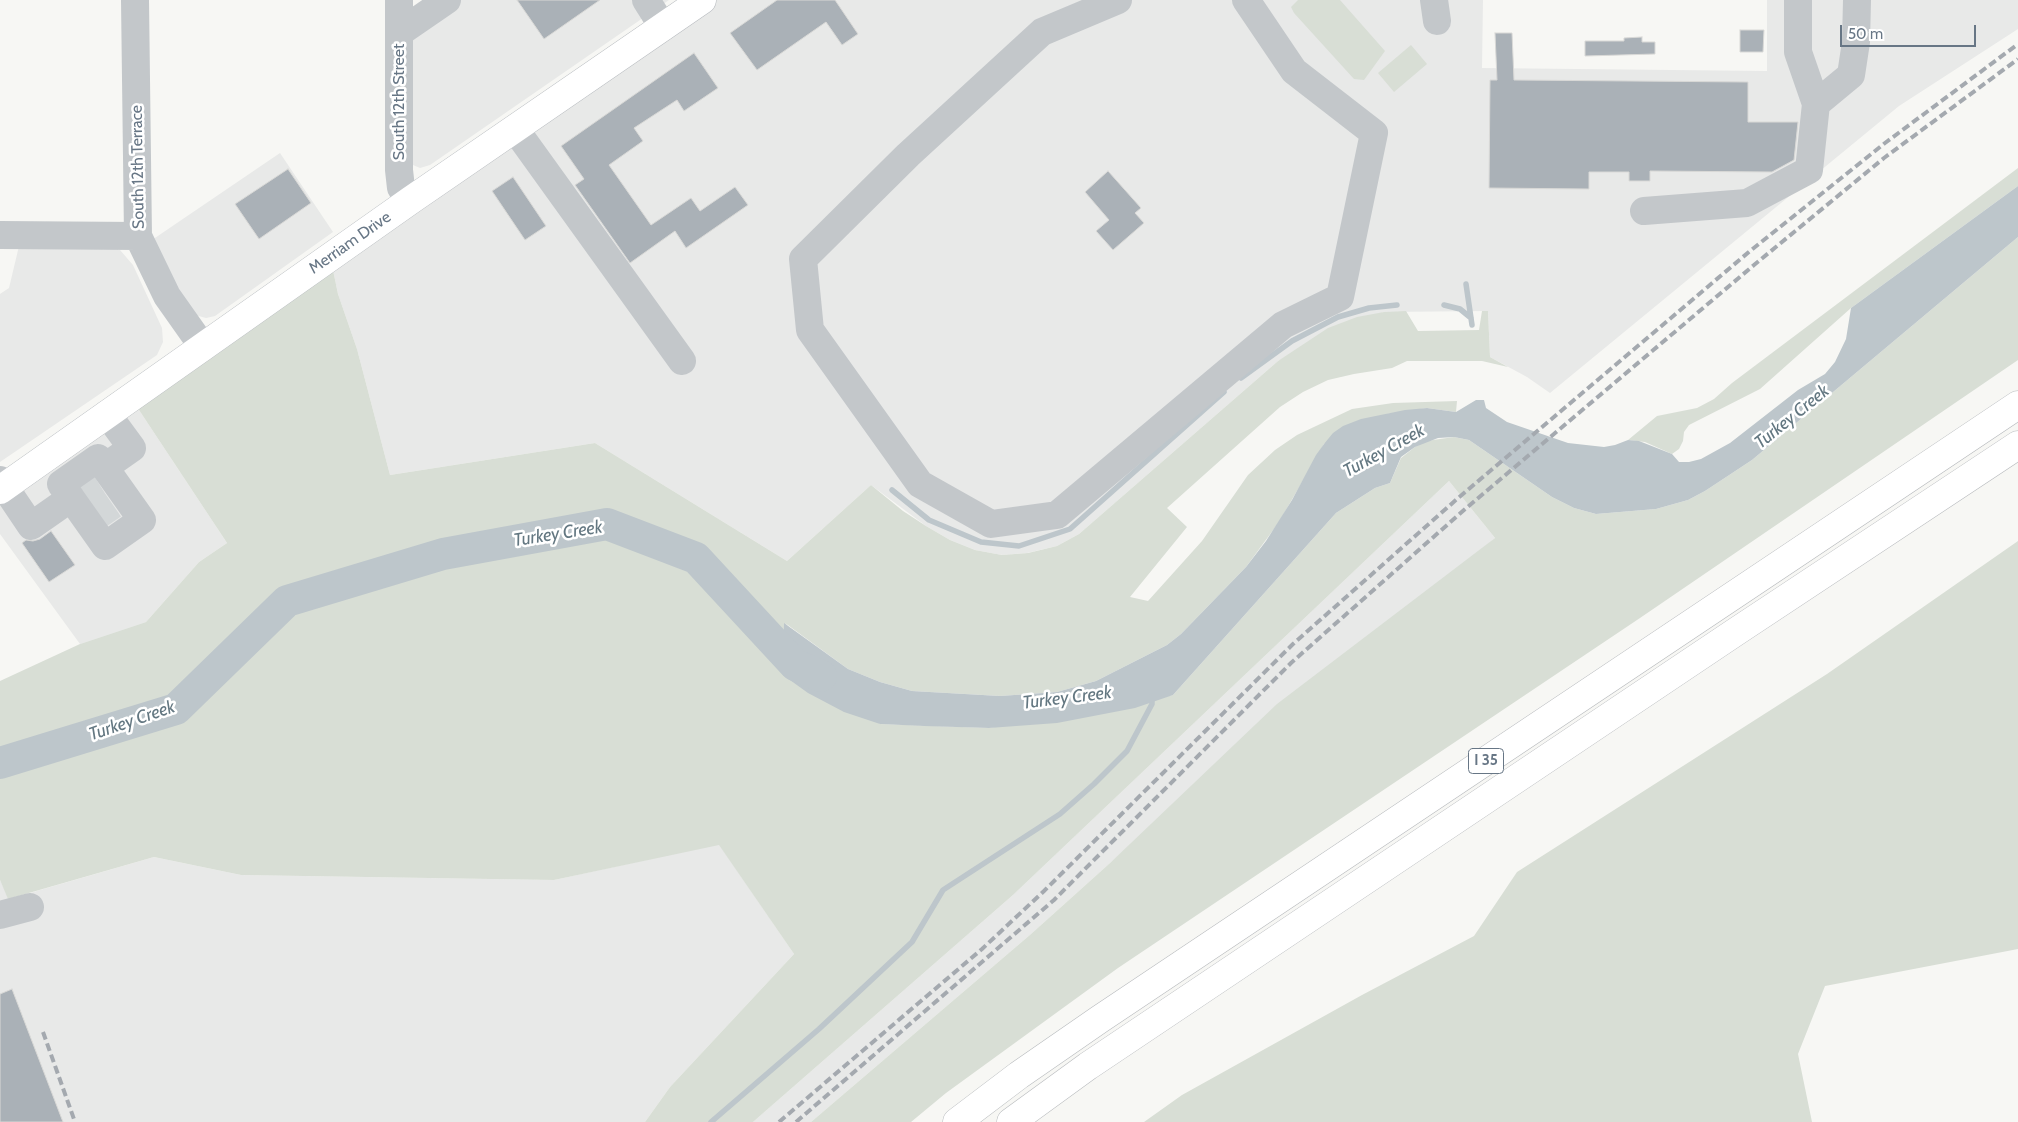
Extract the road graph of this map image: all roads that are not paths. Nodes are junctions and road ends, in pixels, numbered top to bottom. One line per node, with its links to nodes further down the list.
1 (135, 0): 17 (street, South 12th Terrace)
2 (398, 0): 11 (street, South 12th Street)
3 (447, 0): 11 (street)
4 (646, 0): 10 (street)
5 (702, 0): 10 (main road, Merriam Drive)
6 (1118, 0): 7 (street)
7 (1246, 0)
8 (1798, 0): 12 (street)
9 (1857, 0): 12 (street)
10 (663, 26): 13 (main road, Merriam Drive)
11 (399, 34): 14 (street, South 12th Street)
12 (1816, 104): 15 (street)
13 (515, 129): 14 (main road, Merriam Drive); 19 (street)
14 (411, 200): 18 (main road, Merriam Drive)
15 (1644, 211)
16 (0, 235): 17 (street)
17 (138, 236): 18 (street, South 12th Terrace)
18 (204, 347): 21 (main road, Merriam Drive)
19 (682, 361)
20 (2018, 405): 26 (main road, I 35)
21 (107, 414): 23 (main road, Merriam Drive); 23 (street)
22 (2018, 446): 27 (main road, I 35)
23 (1, 486)
24 (30, 907): 25 (street)
25 (0, 915)
26 (957, 1122)
27 (1011, 1122)

